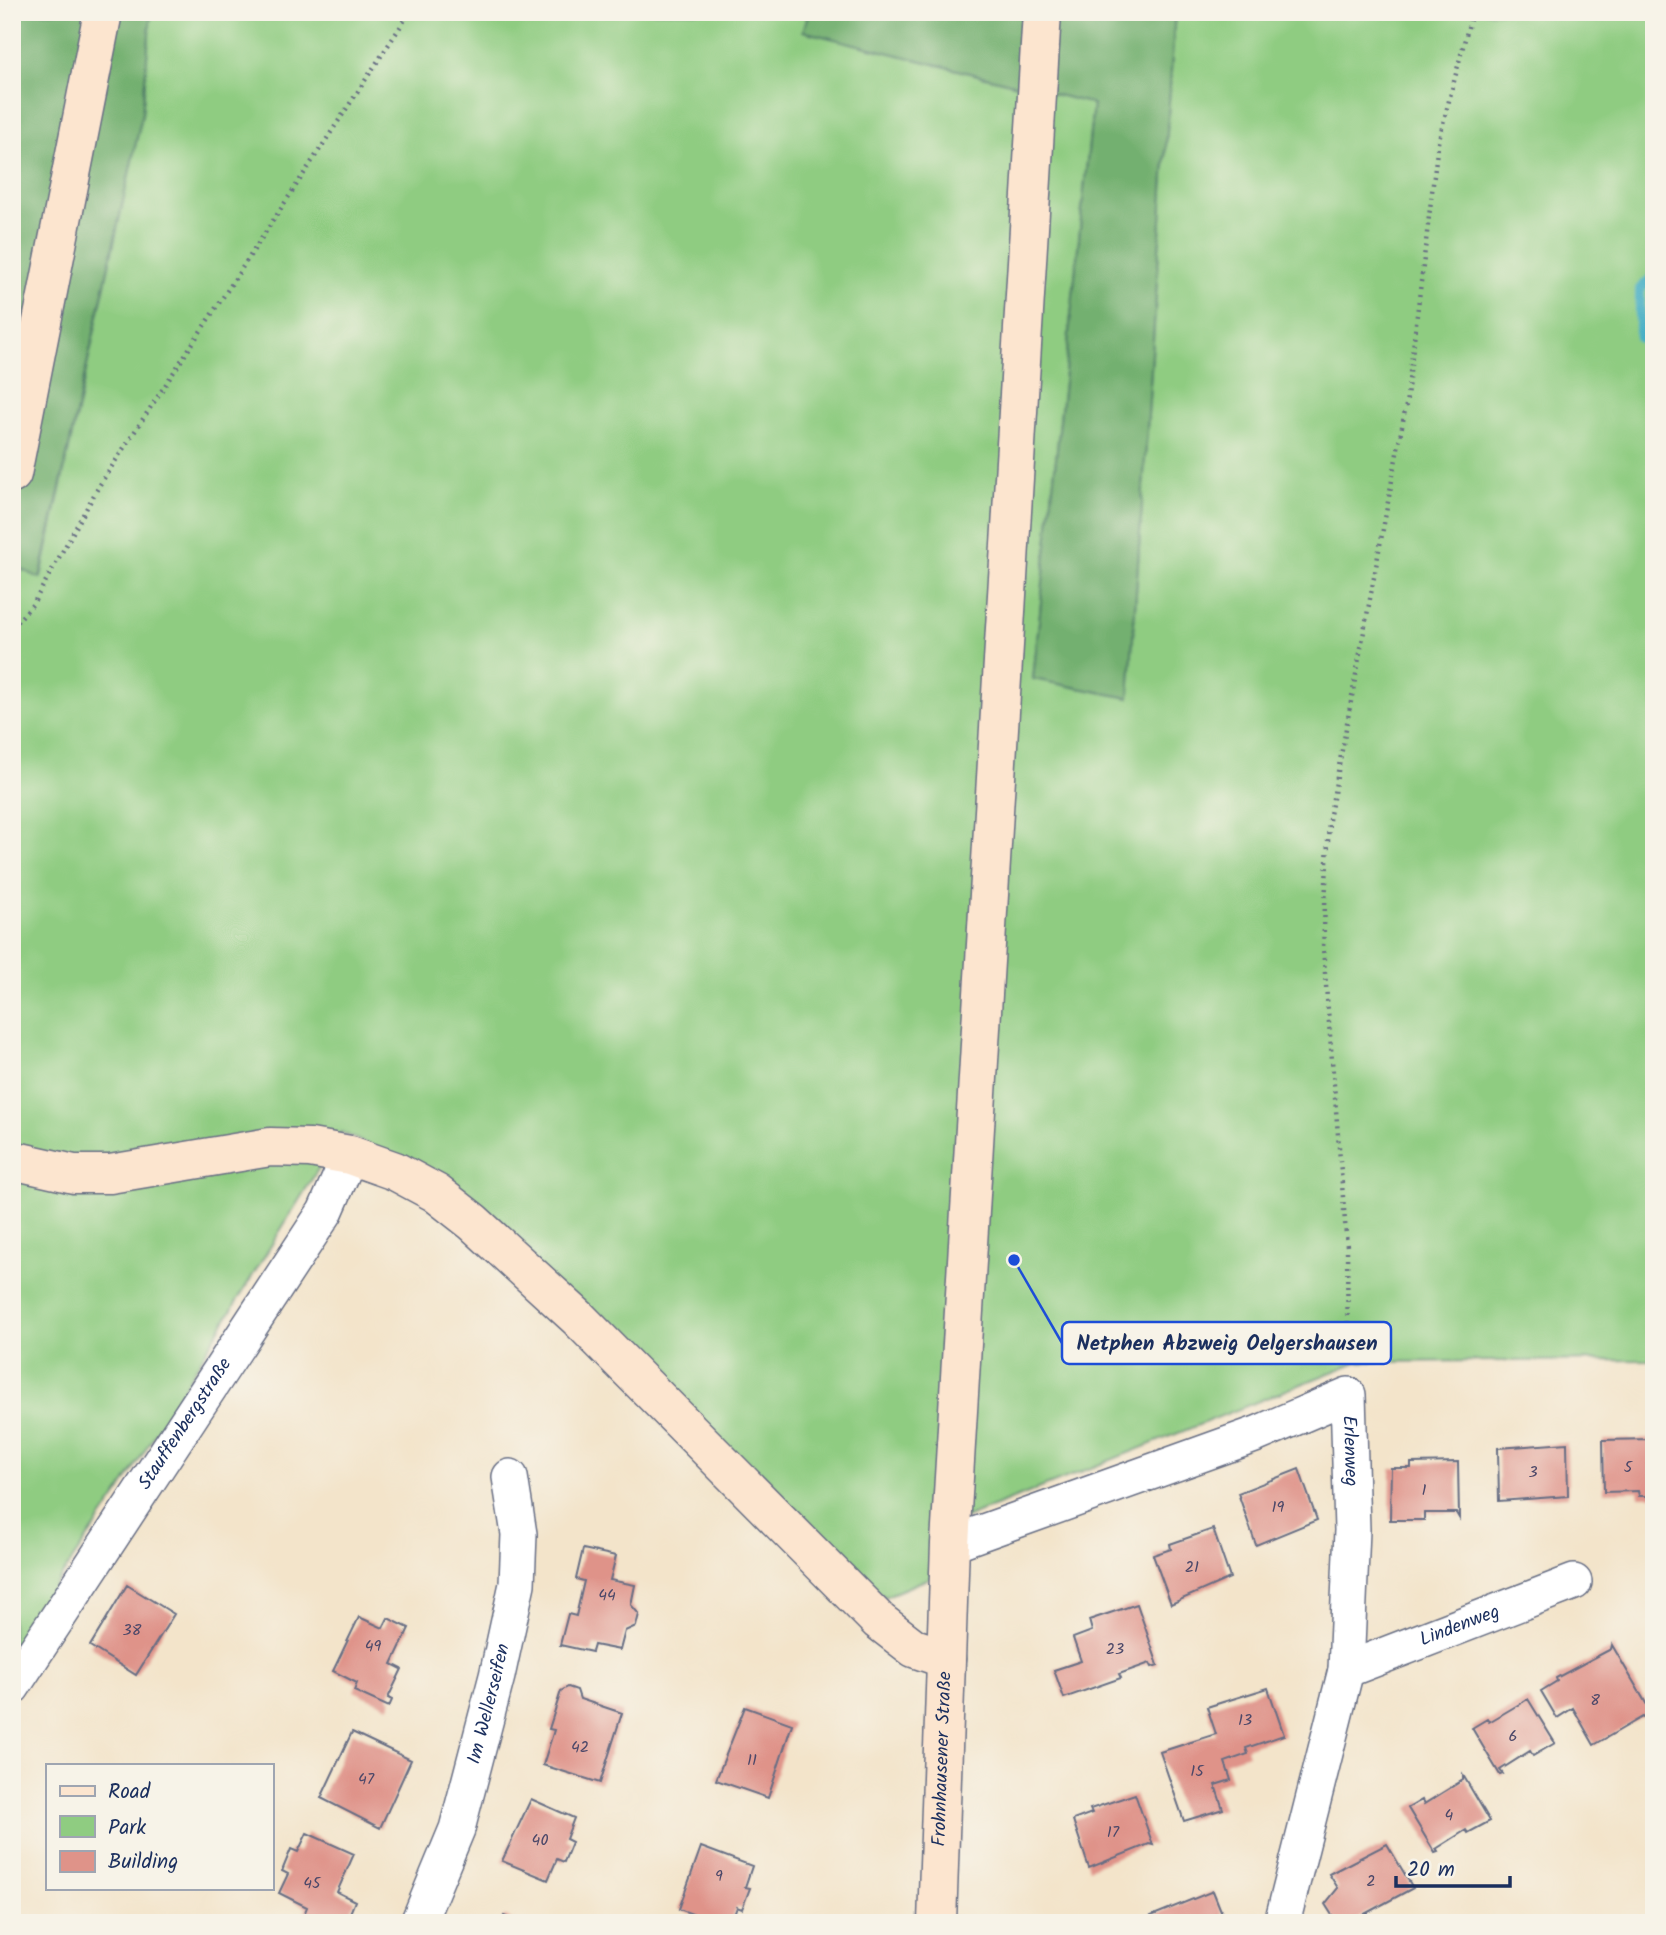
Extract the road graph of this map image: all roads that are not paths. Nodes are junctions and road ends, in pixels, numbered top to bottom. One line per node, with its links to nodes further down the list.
1 (103, 12): 3 (main road)
2 (1042, 12): 7 (main road)
3 (12, 474)
4 (350, 1155): 5 (main road, Frohnhausener Straße); 9 (main road, Frohnhausener Straße); 11 (street, Stauffenbergstraße)
5 (12, 1160)
6 (510, 1477): 12 (street, Im Wellerseifen)
7 (950, 1544): 9 (main road); 10 (street, Erlenweg)
8 (1574, 1582): 10 (street, Lindenweg)
9 (946, 1659): 13 (main road, Frohnhausener Straße)
10 (1346, 1670): 14 (street, Erlenweg)
11 (12, 1687)
12 (418, 1923)
13 (937, 1923)
14 (1282, 1923)

